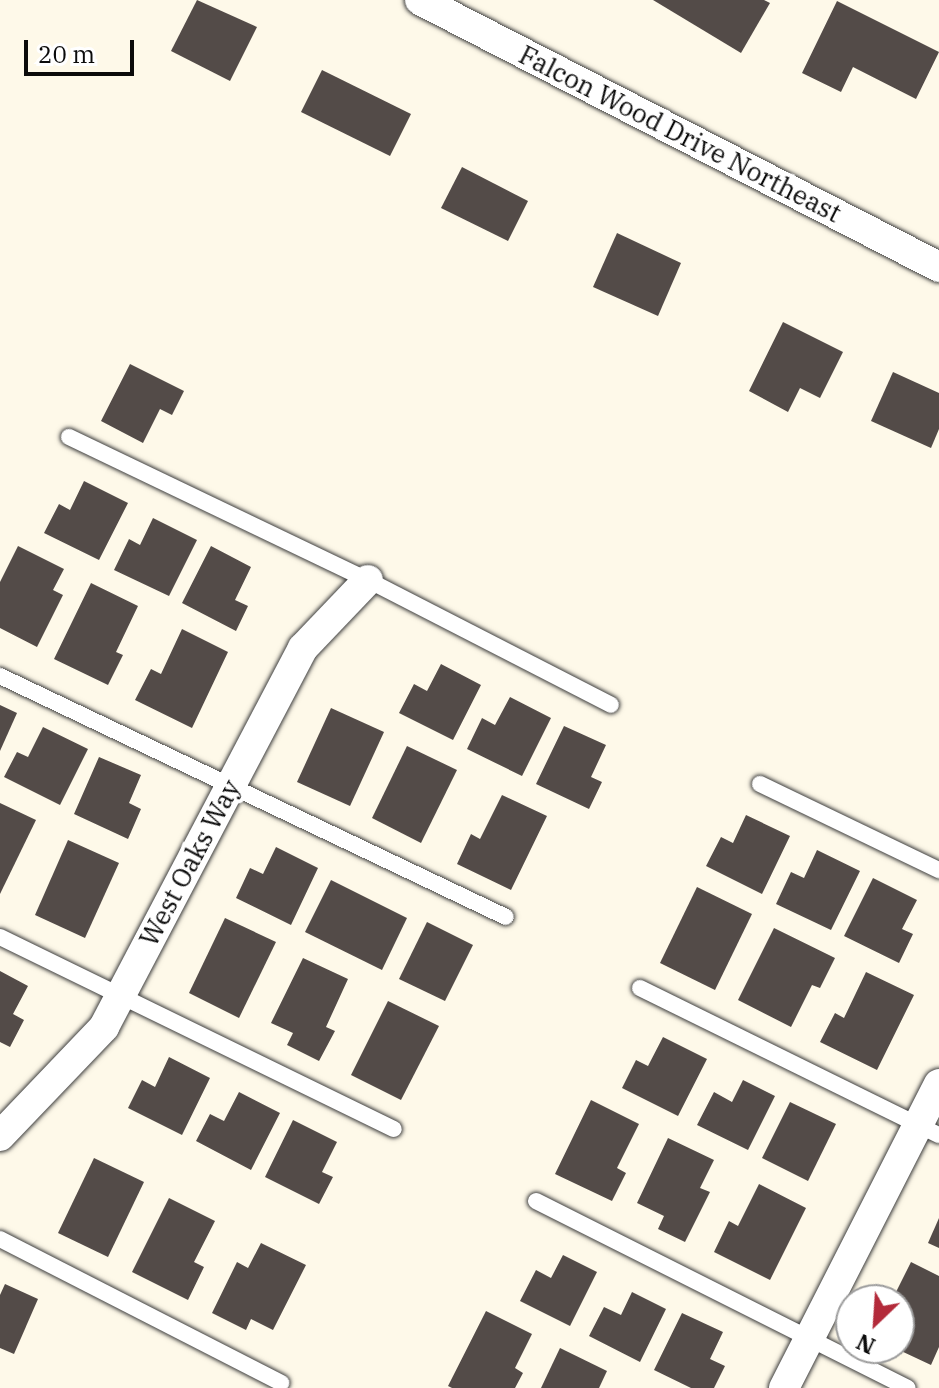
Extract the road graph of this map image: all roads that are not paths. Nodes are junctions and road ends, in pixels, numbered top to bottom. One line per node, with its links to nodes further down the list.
1 (420, 0): 2 (street, Falcon Wood Drive Northeast)
2 (939, 267)
3 (69, 437): 4 (lane)
4 (368, 580): 6 (lane); 8 (street, West Oaks Way)
5 (0, 676): 8 (lane)
6 (611, 705)
7 (760, 784): 9 (lane)
8 (229, 788): 10 (lane); 13 (street, West Oaks Way)
9 (939, 870)
10 (506, 917)
11 (0, 937): 13 (lane)
12 (640, 988): 16 (lane)
13 (119, 997): 15 (lane); 17 (street, West Oaks Way)
14 (939, 1084): 16 (street)
15 (394, 1129)
16 (929, 1130): 20 (street)
17 (0, 1136)
18 (536, 1201): 20 (lane)
19 (0, 1239): 21 (lane)
20 (810, 1337): 22 (street); 23 (lane)
21 (281, 1383)
22 (784, 1388)
23 (908, 1388)

